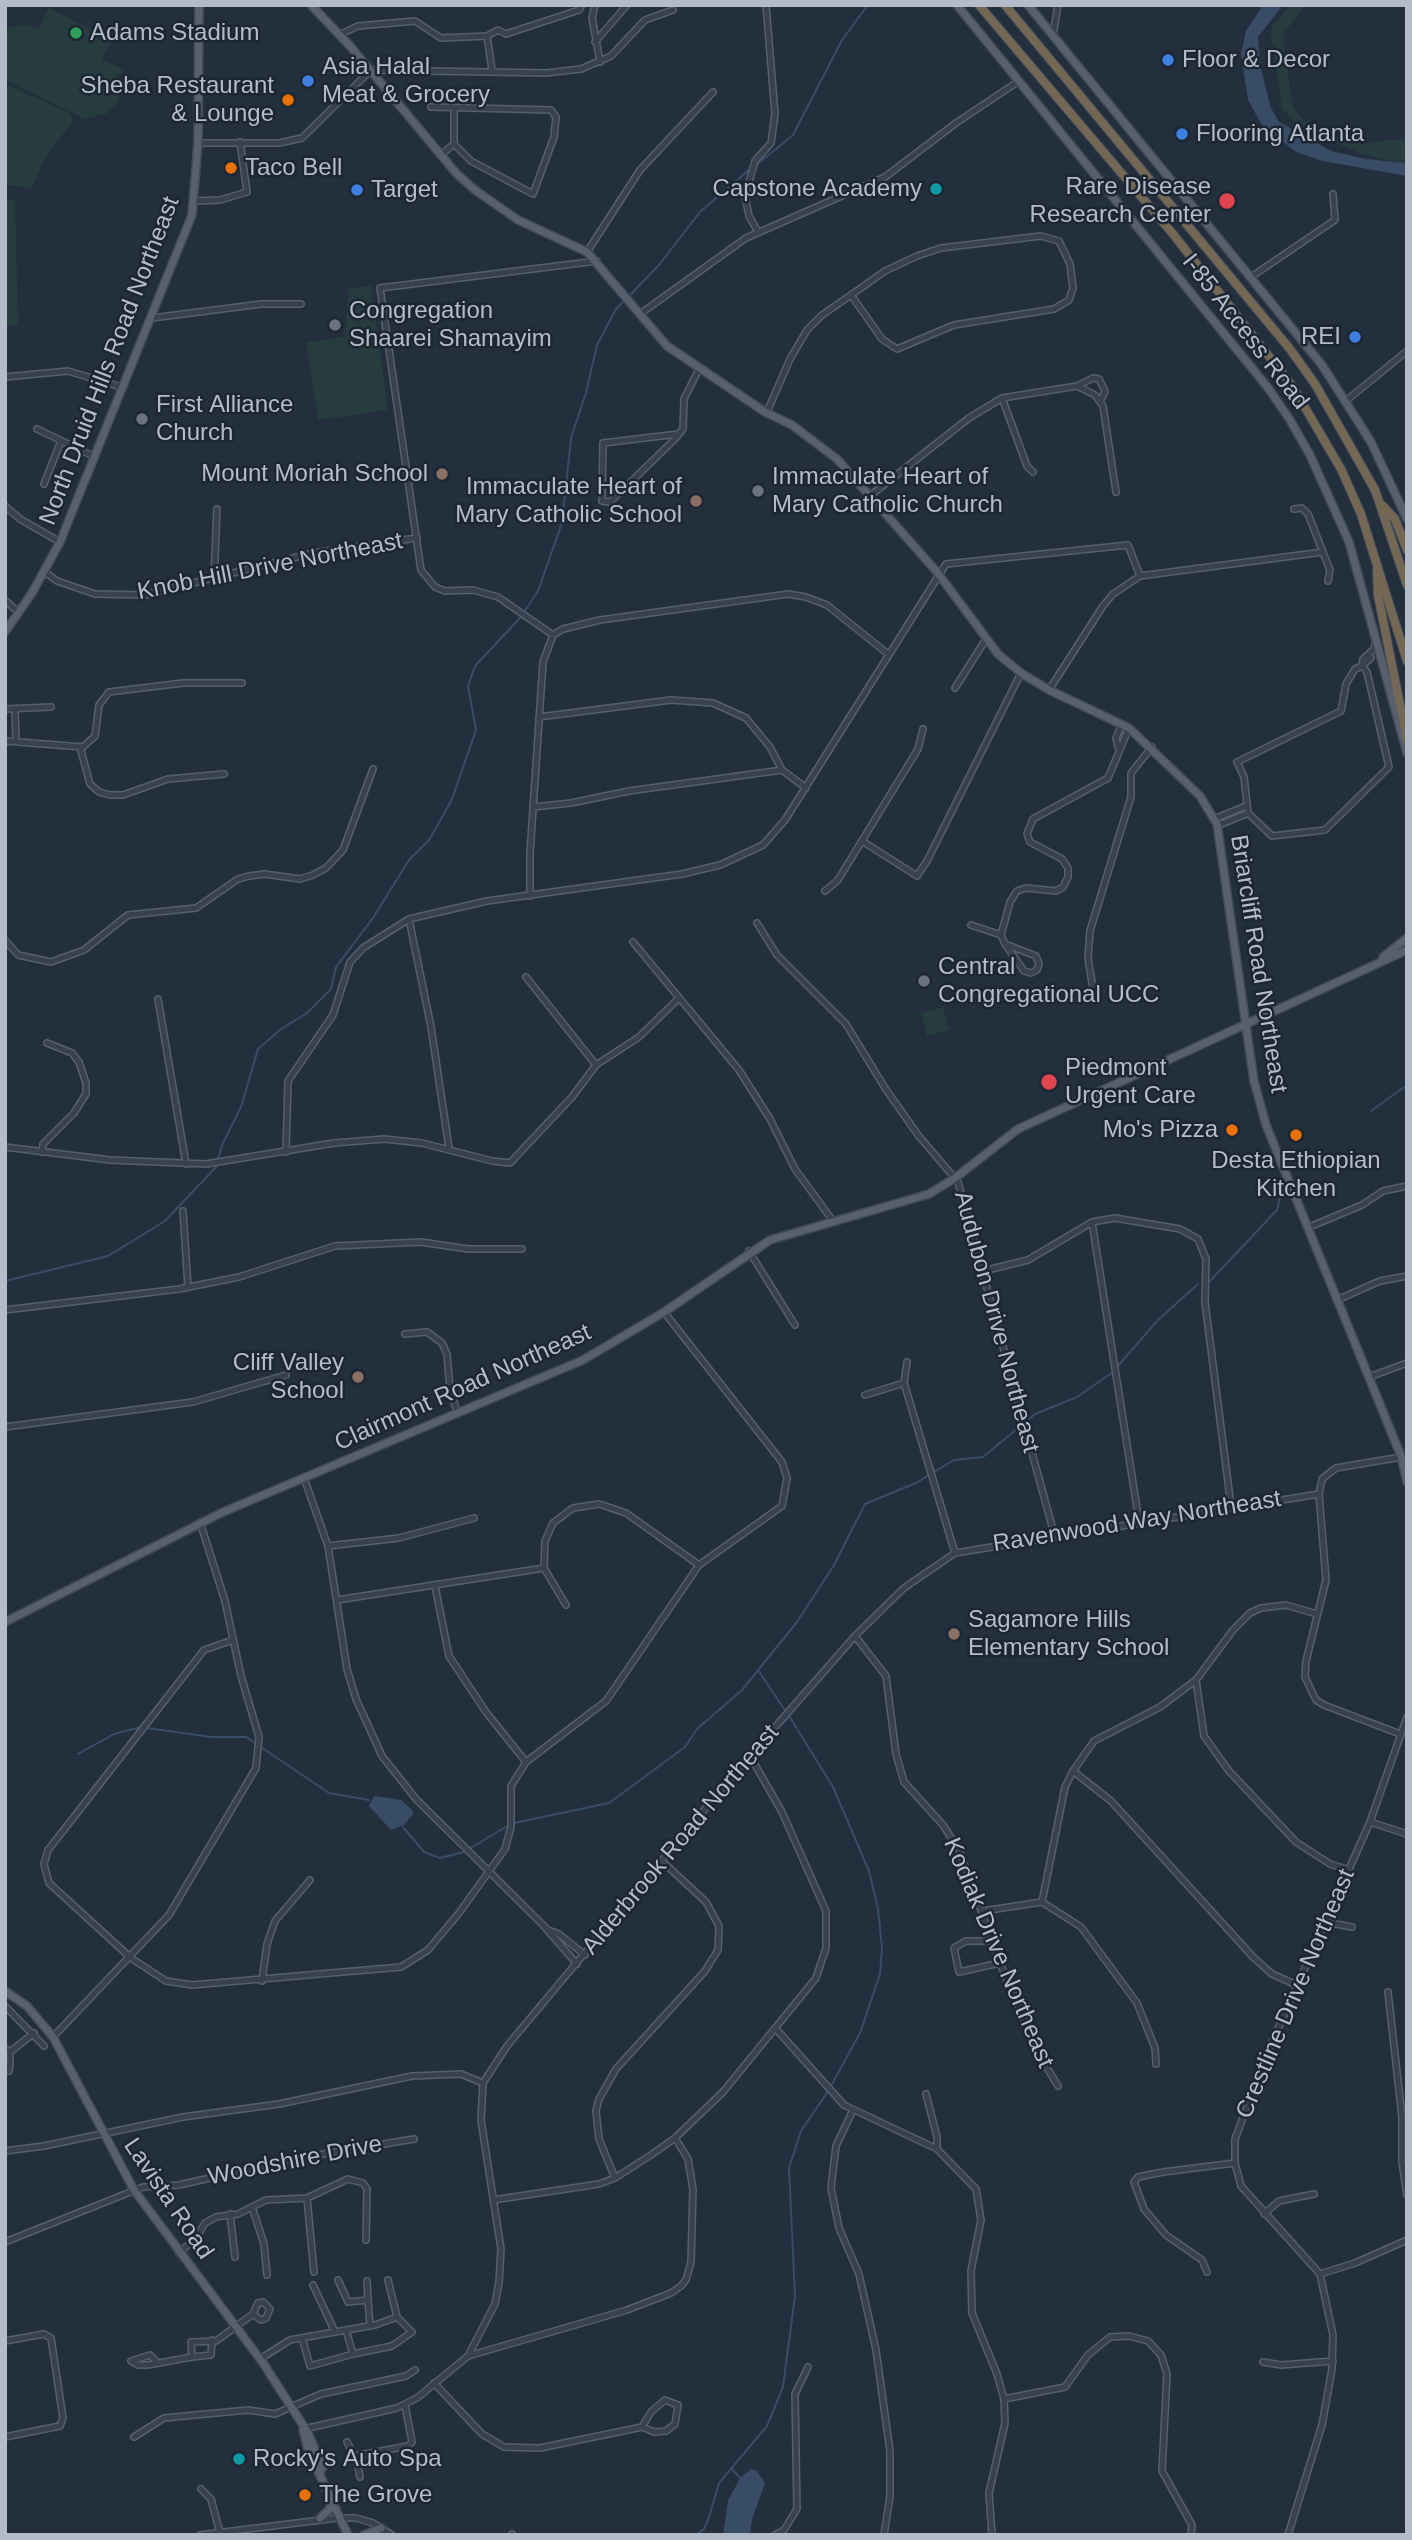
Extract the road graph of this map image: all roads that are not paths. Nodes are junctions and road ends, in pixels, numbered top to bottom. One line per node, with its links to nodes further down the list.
1 (199, 5): 25 (main road, North Druid Hills Road Northeast)
2 (312, 5): 13 (main road, Briarcliff Road Northeast)
3 (582, 5): 15 (street)
4 (596, 5): 16 (street)
5 (627, 5): 16 (street)
6 (766, 5): 30 (street)
7 (957, 5): 20 (main road, I-85 Access Road)
8 (979, 5): 64 (highway)
9 (1004, 5): 55 (highway)
10 (1028, 5): 14 (main road, I-85 Access Road)
11 (1058, 5): 14 (street)
12 (673, 10): 17 (street)
13 (340, 35): 15 (street); 18 (main road, Briarcliff Road Northeast)
14 (1053, 35): 33 (main road, I-85 Access Road)
15 (487, 36): 19 (street)
16 (596, 42): 17 (street)
17 (600, 62): 19 (street)
18 (371, 70): 19 (street); 24 (street); 27 (main road, Briarcliff Road Northeast)
19 (492, 70)
20 (1019, 81): 30 (street); 77 (main road, I-85 Access Road)
21 (713, 92): 31 (street)
22 (431, 107): 23 (street)
23 (454, 111): 26 (street); 26 (street)
24 (240, 142): 25 (street); 29 (street)
25 (198, 143): 29 (main road, North Druid Hills Road Northeast)
26 (454, 145): 27 (street)
27 (442, 154): 31 (main road, Briarcliff Road Northeast)
28 (1334, 194): 33 (street)
29 (195, 201): 37 (main road, North Druid Hills Road Northeast)
30 (758, 232): 36 (street)
31 (587, 252): 32 (main road, Briarcliff Road Northeast)
32 (597, 261): 36 (main road, Briarcliff Road Northeast); 60 (street, Knob Hill Drive Northeast)
33 (1251, 277): 44 (main road, I-85 Access Road)
34 (851, 295): 34 (street); 46 (street)
35 (301, 304): 37 (street)
36 (640, 314): 39 (main road, Briarcliff Road Northeast)
37 (152, 317): 42 (main road, North Druid Hills Road Northeast)
38 (1407, 351): 44 (street)
39 (699, 369): 46 (main road, Briarcliff Road Northeast); 48 (street)
40 (5, 377): 42 (street)
41 (1077, 386): 43 (street); 45 (street); 45 (street)
42 (121, 387): 50 (main road, North Druid Hills Road Northeast)
43 (1002, 398): 51 (street); 54 (street)
44 (1347, 400): 59 (main road, I-85 Access Road)
45 (1100, 402): 53 (street)
46 (767, 412): 54 (main road, Briarcliff Road Northeast)
47 (37, 429): 49 (street)
48 (678, 434): 48 (street)
49 (61, 441): 50 (street); 52 (street)
50 (93, 456): 61 (main road, North Druid Hills Road Northeast)
51 (1033, 472)
52 (44, 484)
53 (1116, 492)
54 (871, 495): 66 (main road, Briarcliff Road Northeast)
55 (1380, 503): 62 (highway); 70 (highway)
56 (5, 506): 61 (street)
57 (216, 509): 68 (street)
58 (1293, 509): 63 (street)
59 (1407, 519)
60 (417, 538): 68 (street, Knob Hill Drive Northeast); 76 (street, Knob Hill Drive Northeast)
61 (60, 542): 65 (main road, North Druid Hills Road Northeast)
62 (1407, 550)
63 (1323, 552): 67 (street); 69 (street)
64 (1377, 556): 81 (highway); 94 (highway)
65 (45, 572): 68 (street, Knob Hill Drive Northeast); 72 (main road, North Druid Hills Road Northeast)
66 (937, 572): 67 (street); 78 (main road, Briarcliff Road Northeast); 79 (street)
67 (1140, 576): 87 (street)
68 (214, 578)
69 (1328, 581)
70 (1407, 585)
71 (5, 600): 72 (street)
72 (19, 613): 74 (main road, North Druid Hills Road Northeast)
73 (5, 614): 74 (street)
74 (13, 621): 75 (main road, North Druid Hills Road Northeast)
75 (5, 632)
76 (553, 635): 79 (street); 91 (street)
77 (1376, 637): 80 (street); 82 (main road, I-85 Access Road)
78 (986, 639): 84 (main road, Briarcliff Road Northeast); 86 (street)
79 (888, 654): 103 (street)
80 (1370, 656): 82 (street); 83 (street)
81 (1407, 661)
82 (1383, 663): 99 (main road, I-85 Access Road)
83 (1362, 666): 105 (street); 105 (street)
84 (1021, 673): 87 (main road, Briarcliff Road Northeast); 107 (street)
85 (242, 683): 97 (street)
86 (955, 688)
87 (1049, 690): 92 (main road, Briarcliff Road Northeast)
88 (51, 707): 90 (street)
89 (5, 709): 90 (street)
90 (15, 709): 96 (street)
91 (539, 717): 101 (street); 104 (street)
92 (1126, 726): 98 (main road, Briarcliff Road Northeast); 113 (street)
93 (923, 729): 107 (street)
94 (1407, 740)
95 (5, 741): 96 (street)
96 (16, 741): 97 (street)
97 (80, 747): 102 (street)
98 (1152, 747): 106 (main road, Briarcliff Road Northeast); 121 (street)
99 (1407, 753)
100 (373, 769): 115 (street)
101 (782, 770): 103 (street); 104 (street)
102 (224, 774)
103 (806, 788): 109 (street)
104 (533, 807): 109 (street)
105 (1247, 809): 106 (street)
106 (1216, 822): 124 (main road, Briarcliff Road Northeast)
107 (862, 842): 108 (street)
108 (825, 891)
109 (530, 896): 110 (street)
110 (409, 919): 128 (street); 130 (street)
111 (757, 923): 132 (street, Audubon Drive Northeast)
112 (971, 925): 113 (street)
113 (1001, 935): 117 (street)
114 (1407, 937): 119 (main road, Clairmont Road Northeast)
115 (5, 940)
116 (633, 942): 122 (street)
117 (1005, 944): 117 (street)
118 (1407, 950): 119 (main road, Clairmont Road Northeast)
119 (1379, 961): 124 (main road, Clairmont Road Northeast)
120 (526, 977): 126 (street)
121 (1093, 989)
122 (679, 998): 126 (street); 135 (street)
123 (158, 999): 131 (street)
124 (1246, 1027): 132 (main road, Clairmont Road Northeast); 137 (main road, Briarcliff Road Northeast)
125 (47, 1043): 129 (street)
126 (596, 1065): 128 (street)
127 (5, 1147): 129 (street)
128 (449, 1148): 130 (street)
129 (42, 1152): 131 (street)
130 (286, 1152): 131 (street)
131 (186, 1164)
132 (955, 1178): 135 (main road, Clairmont Road Northeast); 140 (street, Audubon Drive Northeast)
133 (1407, 1186): 137 (street)
134 (183, 1211): 142 (street)
135 (834, 1222): 139 (main road, Clairmont Road Northeast)
136 (1093, 1222): 140 (street); 160 (street); 162 (street)
137 (1307, 1228): 143 (main road, Briarcliff Road Northeast)
138 (522, 1249): 142 (street)
139 (749, 1251): 145 (main road, Clairmont Road Northeast); 146 (street)
140 (984, 1271): 164 (street, Audubon Drive Northeast)
141 (1407, 1276): 143 (street)
142 (188, 1287): 144 (street)
143 (1337, 1300): 151 (main road, Briarcliff Road Northeast)
144 (5, 1310)
145 (664, 1312): 154 (main road, Clairmont Road Northeast); 167 (street)
146 (795, 1325)
147 (405, 1334): 154 (street)
148 (907, 1362): 152 (street)
149 (1407, 1363): 151 (street)
150 (286, 1375): 155 (street)
151 (1369, 1377): 156 (main road, Briarcliff Road Northeast)
152 (904, 1383): 153 (street); 166 (street)
153 (864, 1395)
154 (458, 1414): 157 (main road, Clairmont Road Northeast)
155 (5, 1427)
156 (1404, 1456): 158 (main road, Briarcliff Road Northeast); 159 (street)
157 (304, 1478): 163 (main road, Clairmont Road Northeast); 165 (street)
158 (1407, 1482)
159 (1319, 1494): 160 (street, Ravenwood Way Northeast); 172 (street)
160 (1231, 1506): 162 (street, Ravenwood Way Northeast)
161 (474, 1518): 165 (street)
162 (1139, 1521): 164 (street, Ravenwood Way Northeast)
163 (201, 1522): 173 (main road, Clairmont Road Northeast); 175 (street)
164 (1055, 1537): 166 (street, Ravenwood Way Northeast)
165 (328, 1546): 170 (street)
166 (955, 1553): 174 (street, Alderbrook Road Northeast)
167 (699, 1565): 168 (street); 180 (street)
168 (544, 1568): 169 (street); 171 (street)
169 (435, 1586): 170 (street); 180 (street)
170 (337, 1600): 186 (street)
171 (566, 1605)
172 (1317, 1614): 176 (street); 178 (street)
173 (5, 1622)
174 (855, 1636): 179 (street, Alderbrook Road Northeast); 189 (street, Kodiak Drive Northeast)
175 (233, 1640): 195 (street); 195 (street)
176 (1196, 1680): 181 (street); 185 (street)
177 (1407, 1717): 178 (street, Crestline Drive Northeast)
178 (1400, 1734): 182 (street, Crestline Drive Northeast)
179 (750, 1756): 184 (street, Alderbrook Road Northeast); 203 (street)
180 (526, 1762): 186 (street)
181 (1073, 1771): 188 (street); 199 (street)
182 (1370, 1822): 183 (street); 185 (street, Crestline Drive Northeast)
183 (1407, 1834)
184 (663, 1862): 194 (street, Alderbrook Road Northeast); 220 (street)
185 (1349, 1870): 190 (street, Crestline Drive Northeast)
186 (489, 1871): 192 (street); 198 (street)
187 (310, 1880): 198 (street)
188 (1042, 1902): 189 (street); 208 (street)
189 (983, 1911): 193 (street, Kodiak Drive Northeast)
190 (1325, 1922): 191 (street); 199 (street, Crestline Drive Northeast)
191 (1352, 1927)
192 (548, 1930): 194 (street); 197 (street)
193 (991, 1941): 196 (street, Kodiak Drive Northeast); 196 (street)
194 (585, 1955): 197 (street, Alderbrook Road Northeast)
195 (131, 1958): 198 (street); 205 (street)
196 (1000, 1963): 211 (street, Kodiak Drive Northeast)
197 (576, 1964): 210 (street, Alderbrook Road Northeast)
198 (262, 1980)
199 (1299, 1986): 219 (street, Crestline Drive Northeast)
200 (5, 1991): 205 (main road, Lavista Road)
201 (1388, 1992): 223 (street)
202 (5, 2006): 204 (street)
203 (776, 2029): 213 (street); 215 (street)
204 (34, 2033): 206 (street); 207 (street)
205 (53, 2037): 214 (main road, Lavista Road)
206 (44, 2046)
207 (7, 2050): 209 (street)
208 (1156, 2064)
209 (5, 2071)
210 (483, 2082): 214 (street); 225 (street)
211 (1058, 2085)
212 (926, 2094): 217 (street)
213 (853, 2110): 217 (street); 283 (street)
214 (103, 2134): 218 (street); 221 (main road, Lavista Road)
215 (675, 2138): 220 (street); 253 (street)
216 (414, 2139): 221 (street, Woodshire Drive)
217 (937, 2148): 262 (street)
218 (5, 2151)
219 (1235, 2163): 228 (street, Crestline Drive Northeast); 235 (street)
220 (615, 2179): 225 (street)
221 (134, 2190): 230 (street, Woodshire Drive); 232 (main road, Lavista Road)
222 (1314, 2194): 228 (street)
223 (1407, 2195)
224 (307, 2199): 226 (street); 229 (street); 234 (street)
225 (493, 2200): 253 (street)
226 (252, 2207): 227 (street); 236 (street)
227 (230, 2214): 232 (street); 233 (street)
228 (1264, 2214): 237 (street, Crestline Drive Northeast)
229 (366, 2240)
230 (5, 2242)
231 (1406, 2243): 237 (street)
232 (179, 2253): 246 (main road, Lavista Road)
233 (235, 2257)
234 (314, 2272)
235 (1208, 2272)
236 (267, 2274)
237 (1320, 2274): 257 (street, Crestline Drive Northeast)
238 (338, 2280): 242 (street)
239 (388, 2280): 244 (street)
240 (366, 2281): 242 (street)
241 (313, 2285): 248 (street)
242 (368, 2300): 245 (street)
243 (253, 2314): 243 (street); 246 (street)
244 (397, 2317): 245 (street); 252 (street)
245 (370, 2326): 247 (street)
246 (236, 2327): 250 (street); 255 (main road, Lavista Road)
247 (346, 2330): 248 (street); 252 (street)
248 (335, 2332): 249 (street)
249 (302, 2338): 252 (street); 255 (street)
250 (212, 2340): 254 (street); 254 (street)
251 (5, 2341): 267 (street)
252 (353, 2354)
253 (468, 2356): 261 (street)
254 (192, 2357): 256 (street)
255 (260, 2359): 264 (main road, Lavista Road)
256 (156, 2361)
257 (1333, 2361): 258 (street); 286 (street, Crestline Drive Northeast)
258 (1263, 2362)
259 (808, 2367): 282 (street)
260 (415, 2370): 264 (street)
261 (434, 2383): 263 (street); 265 (street)
262 (1004, 2399): 284 (street); 285 (street)
263 (405, 2404): 266 (street); 270 (street)
264 (292, 2408): 266 (main road, Lavista Road); 268 (street)
265 (642, 2427): 265 (street)
266 (303, 2429): 273 (main road, Lavista Road)
267 (5, 2437)
268 (134, 2437)
269 (347, 2442): 270 (street)
270 (354, 2456): 271 (street)
271 (360, 2477)
272 (201, 2489): 277 (street)
273 (331, 2497): 274 (main road); 275 (main road, Lavista Road)
274 (320, 2518): 275 (street); 277 (street)
275 (340, 2518): 276 (street); 279 (main road, Lavista Road)
276 (380, 2528): 280 (main road); 281 (street)
277 (221, 2533): 278 (street)
278 (200, 2535)
279 (348, 2535)
280 (364, 2535)
281 (391, 2535)
282 (775, 2535)
283 (884, 2535)
284 (992, 2535)
285 (1191, 2535)
286 (1287, 2535)

